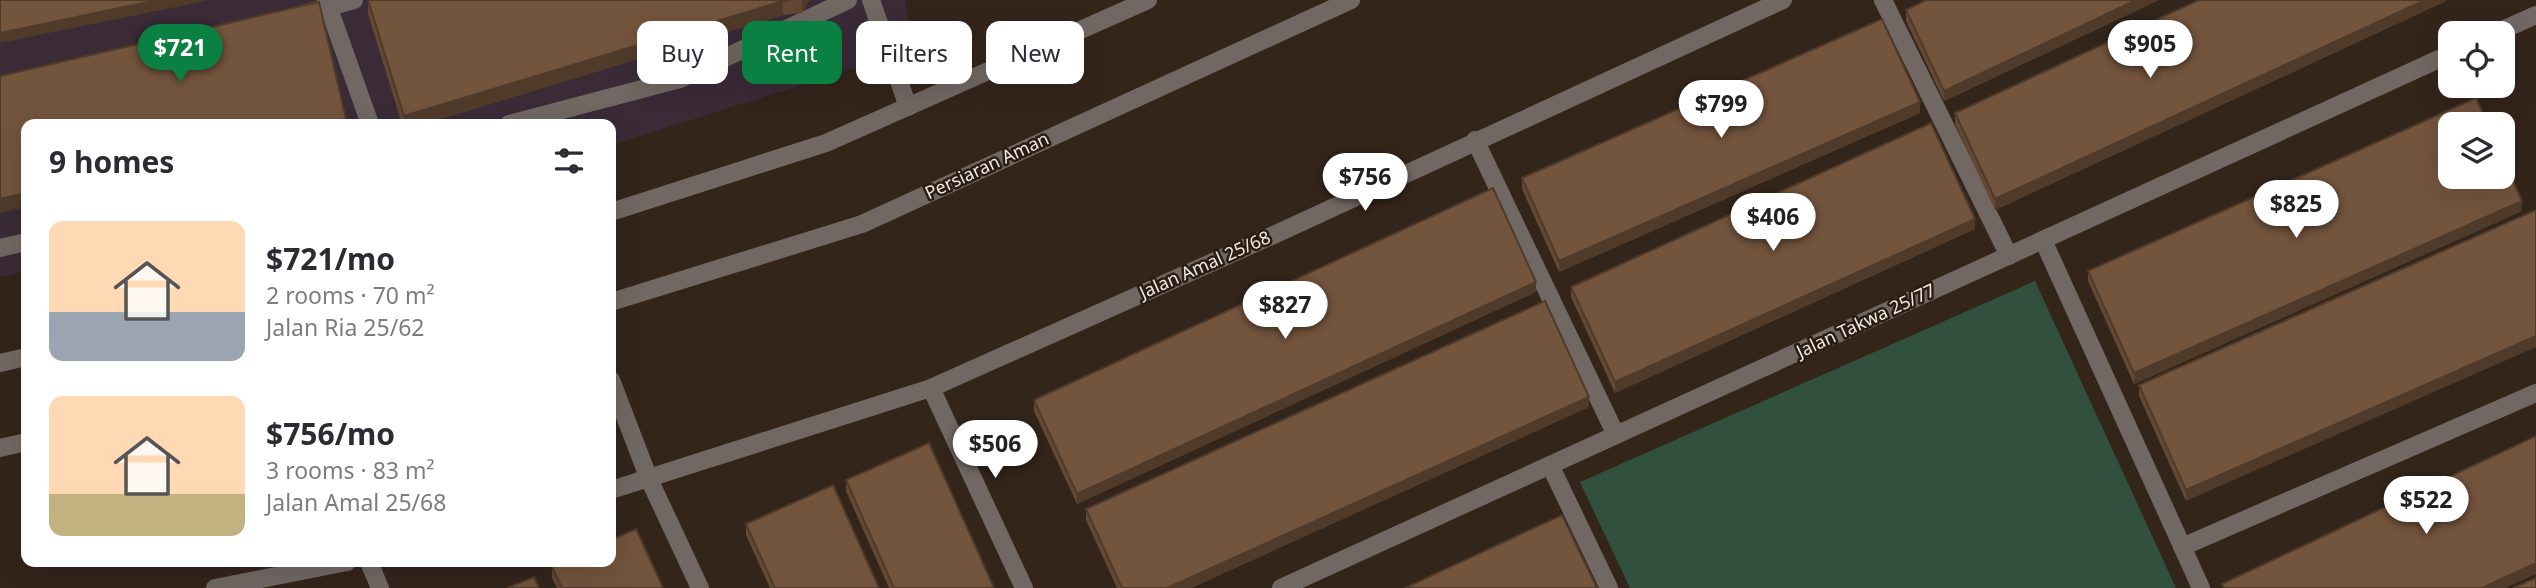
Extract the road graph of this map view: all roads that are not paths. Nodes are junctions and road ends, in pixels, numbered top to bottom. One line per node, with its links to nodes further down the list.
1 (354, 0): 8 (street)
2 (848, 0): 15 (street)
3 (872, 0): 13 (street)
4 (1148, 0): 13 (street)
5 (1351, 0): 22 (street, Persiaran Aman)
6 (1783, 0): 16 (street, Jalan Amal 25/68)
7 (1883, 0): 21 (street)
8 (328, 4): 10 (street); 14 (street)
9 (2536, 15): 11 (street)
10 (277, 21)
11 (2515, 24)
12 (2438, 59): 18 (street, Jalan Takwa 25/77)
13 (908, 107): 17 (street)
14 (368, 119)
15 (528, 119)
16 (1475, 140): 25 (street, Jalan Amal 25/68); 28 (street)
17 (616, 210)
18 (2043, 240): 21 (street, Jalan Takwa 25/77); 34 (street)
19 (21, 243): 20 (street)
20 (0, 248)
21 (2009, 256): 28 (street, Jalan Takwa 25/77)
22 (616, 300)
23 (21, 358): 24 (street)
24 (0, 363)
25 (931, 388): 32 (street, Jalan Amal 25/68); 40 (street)
26 (616, 393): 32 (street)
27 (2536, 393): 34 (street)
28 (1616, 435): 31 (street, Jalan Takwa 25/77)
29 (21, 443): 30 (street)
30 (0, 448)
31 (1550, 465): 41 (street, Jalan Takwa 25/77); 42 (street)
32 (649, 479): 33 (street, Jalan Amal 25/68); 39 (street)
33 (616, 489)
34 (2182, 547): 43 (street)
35 (322, 567): 37 (street)
36 (371, 567): 38 (street)
37 (215, 588)
38 (380, 588)
39 (700, 588)
40 (1024, 588)
41 (1281, 588)
42 (1609, 588)
43 (2201, 588)

